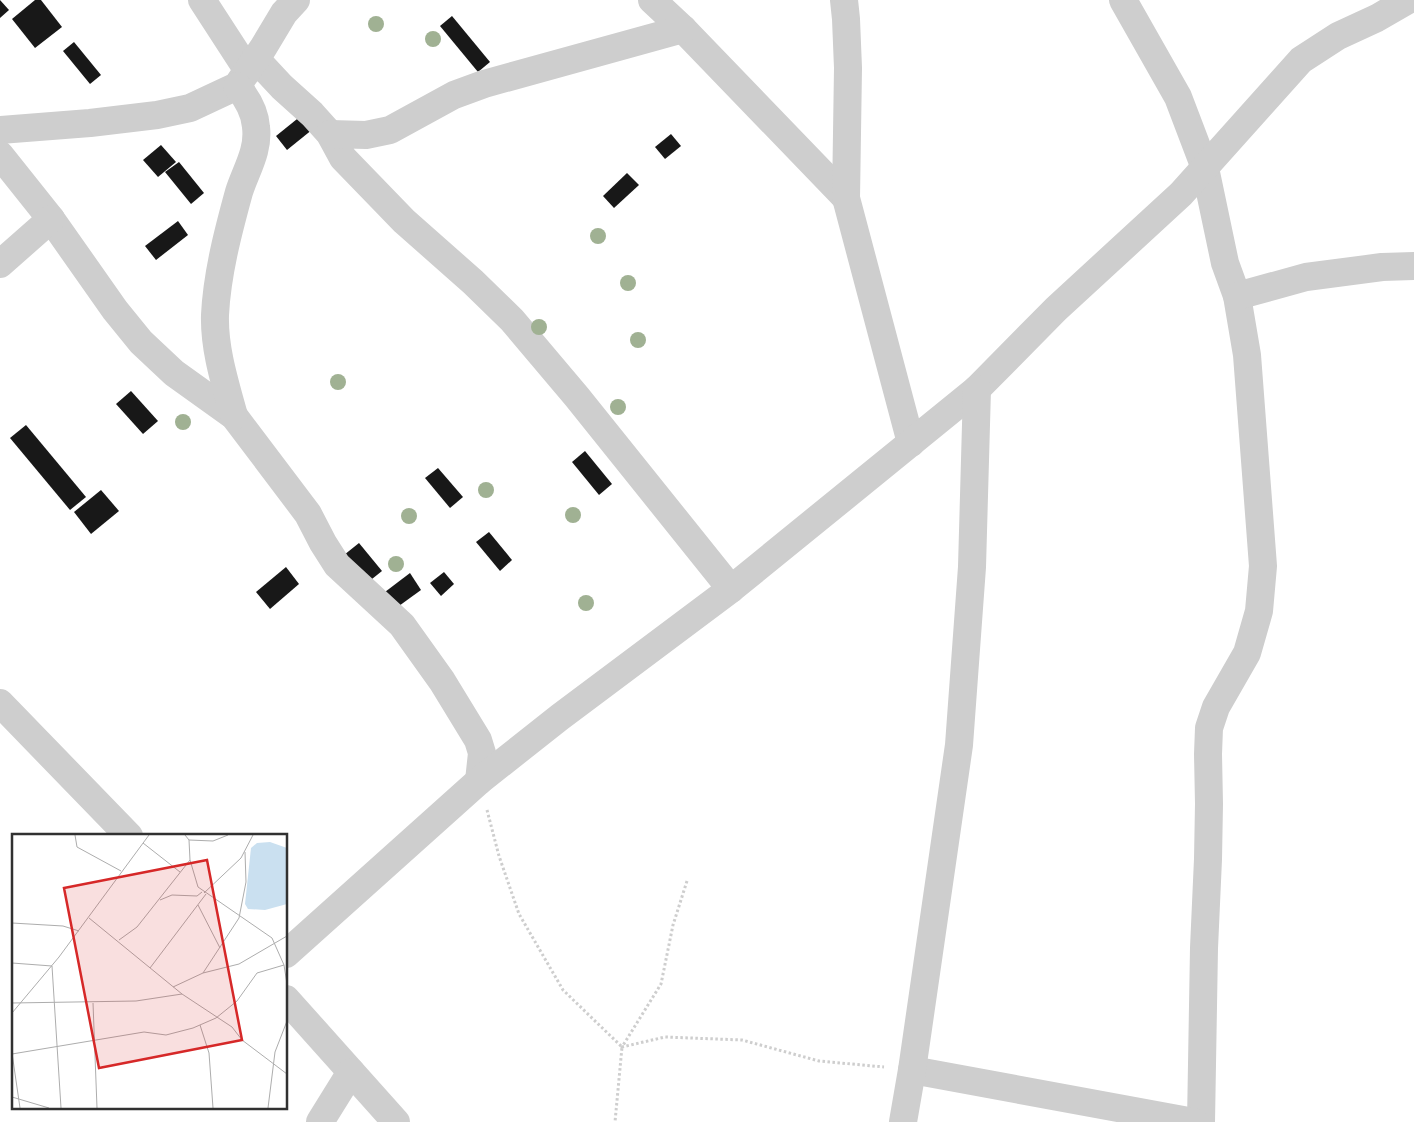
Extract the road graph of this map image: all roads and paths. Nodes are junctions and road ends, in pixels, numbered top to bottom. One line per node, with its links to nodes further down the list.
1 (202, 0): 8 (street)
2 (296, 0): 8 (street)
3 (652, 0): 7 (street)
4 (844, 0): 13 (street)
5 (1123, 0): 12 (street)
6 (1408, 0): 12 (street)
7 (682, 29): 10 (street); 13 (street)
8 (247, 72): 9 (street); 10 (street); 19 (street)
9 (0, 130)
10 (330, 134): 21 (street)
11 (0, 155): 14 (street)
12 (1205, 168): 17 (street); 18 (street)
13 (846, 198): 20 (street)
14 (50, 219): 15 (street); 19 (street)
15 (0, 264)
16 (1414, 266): 17 (street)
17 (1236, 296): 36 (street)
18 (977, 389): 20 (street); 29 (street)
19 (234, 416): 23 (street)
20 (911, 443): 21 (street)
21 (731, 589): 23 (street)
22 (0, 703): 24 (street)
23 (479, 781): 26 (street); 28 (path)
24 (127, 834)
25 (687, 881): 28 (path)
26 (288, 952)
27 (288, 1001): 30 (street)
28 (622, 1047): 29 (path); 33 (path)
29 (912, 1070): 34 (street); 35 (street)
30 (351, 1072): 31 (street); 32 (street)
31 (320, 1122)
32 (396, 1122)
33 (615, 1122)
34 (903, 1122)
35 (1194, 1122)
36 (1201, 1122)

